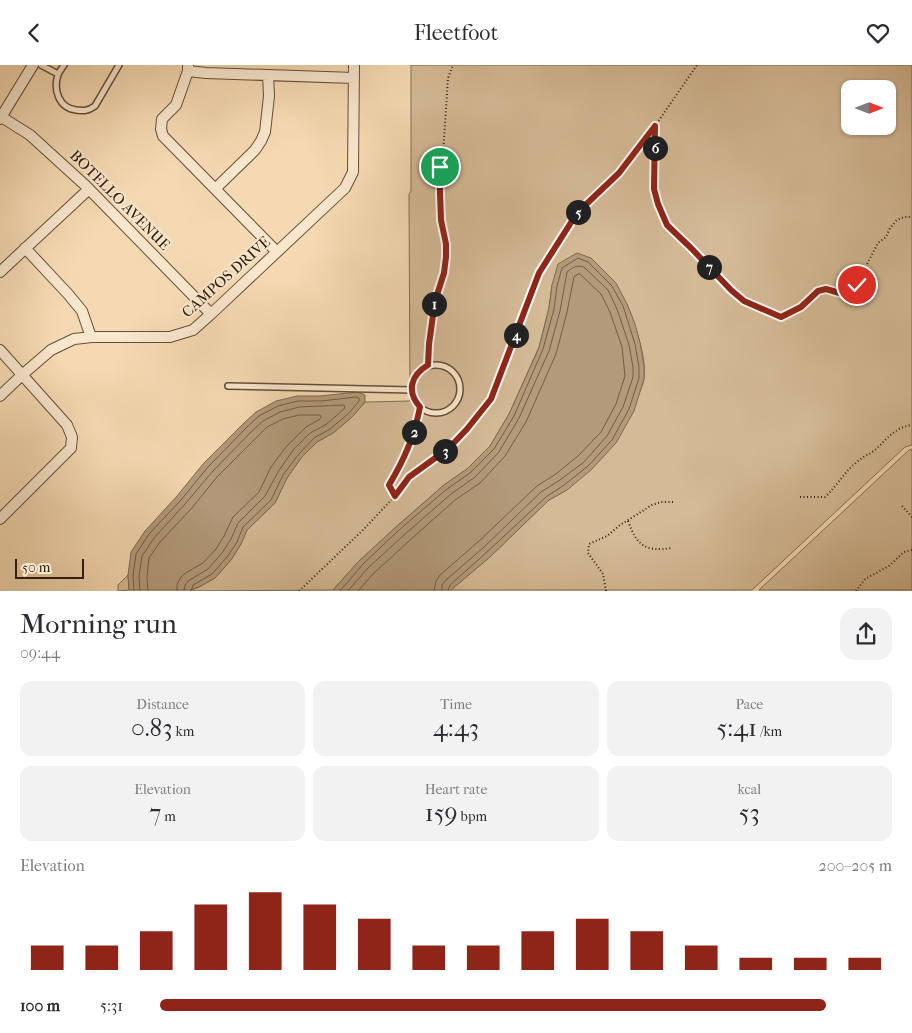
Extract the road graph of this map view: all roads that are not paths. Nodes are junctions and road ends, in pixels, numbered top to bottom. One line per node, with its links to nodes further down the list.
1 (33, 65): 10 (street)
2 (41, 65): 7 (lane)
3 (64, 65): 7 (lane)
4 (119, 65): 7 (lane)
5 (354, 65): 9 (street, CAMPOS DRIVE)
6 (188, 68): 8 (street); 12 (street)
7 (58, 73)
8 (268, 75): 9 (street); 12 (street)
9 (354, 78): 14 (street, CAMPOS DRIVE)
10 (1, 117): 11 (street, BOTELLO AVENUE)
11 (89, 189): 13 (street); 16 (street, BOTELLO AVENUE)
12 (215, 189): 14 (street)
13 (25, 248): 15 (street); 17 (street)
14 (277, 252): 16 (street, CAMPOS DRIVE)
15 (0, 272)
16 (211, 314): 17 (street, CAMPOS DRIVE)
17 (91, 337): 19 (street, CAMPOS DRIVE)
18 (0, 350): 19 (street)
19 (22, 375): 22 (street, CAMPOS DRIVE); 23 (street)
20 (228, 386): 21 (lane)
21 (412, 390): 21 (lane)
22 (0, 396)
23 (0, 519)

